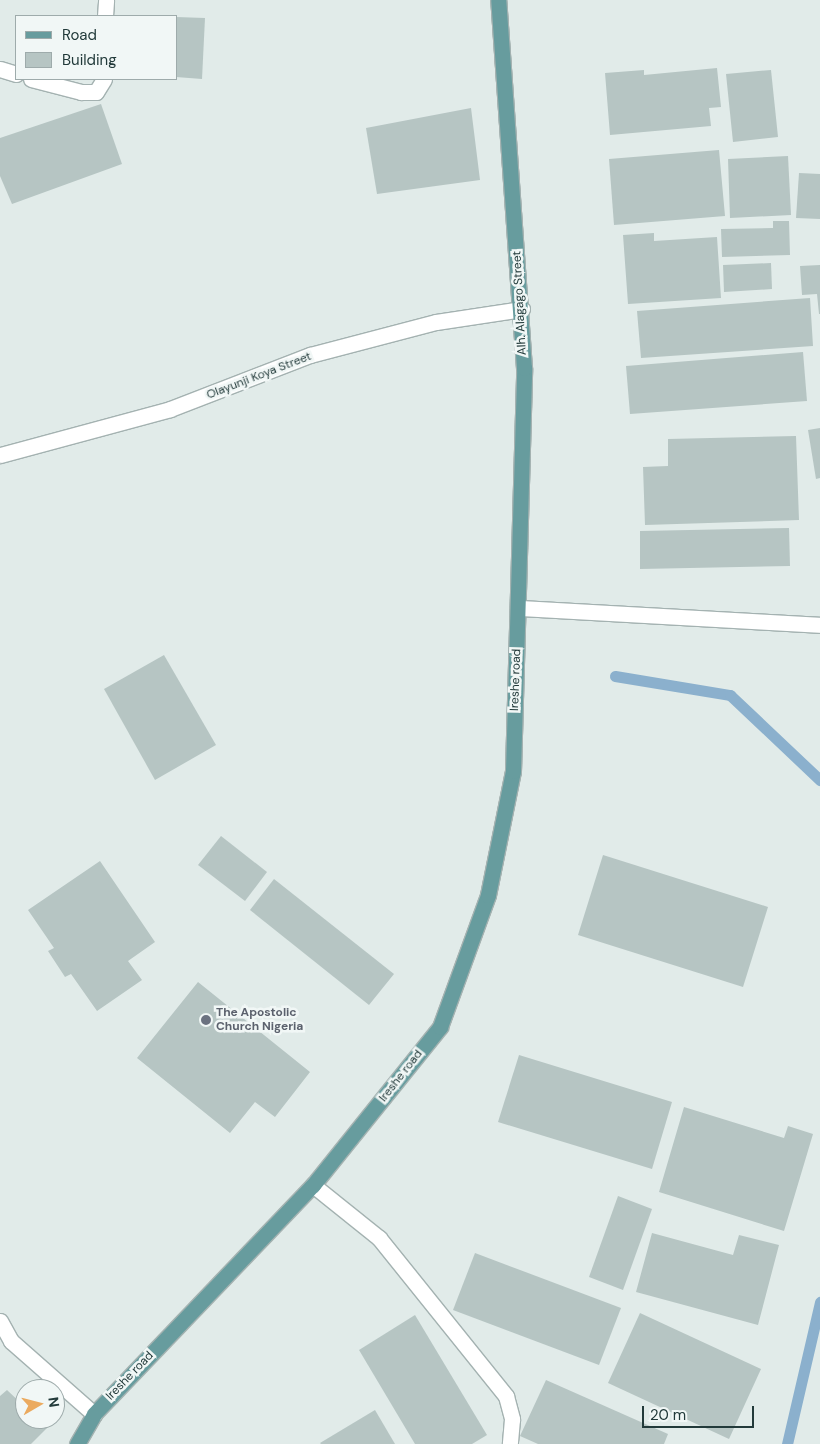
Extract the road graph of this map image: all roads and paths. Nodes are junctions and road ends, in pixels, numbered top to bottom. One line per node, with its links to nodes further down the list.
1 (106, 0): 3 (street)
2 (498, 0): 8 (main road, Alh. Alagago Street)
3 (105, 15)
4 (0, 69): 5 (street)
5 (15, 74)
6 (35, 80): 7 (street)
7 (103, 80)
8 (522, 309): 9 (street, Olayunji Koya Street); 10 (main road, Alh. Alagago Street)
9 (0, 455)
10 (519, 608): 11 (street); 12 (main road, Ireshe road)
11 (820, 625)
12 (312, 1185): 15 (main road, Ireshe road); 17 (street)
13 (0, 1321): 14 (street)
14 (5, 1344): 15 (street)
15 (94, 1414): 16 (main road, Ireshe road)
16 (77, 1444)
17 (510, 1444)

